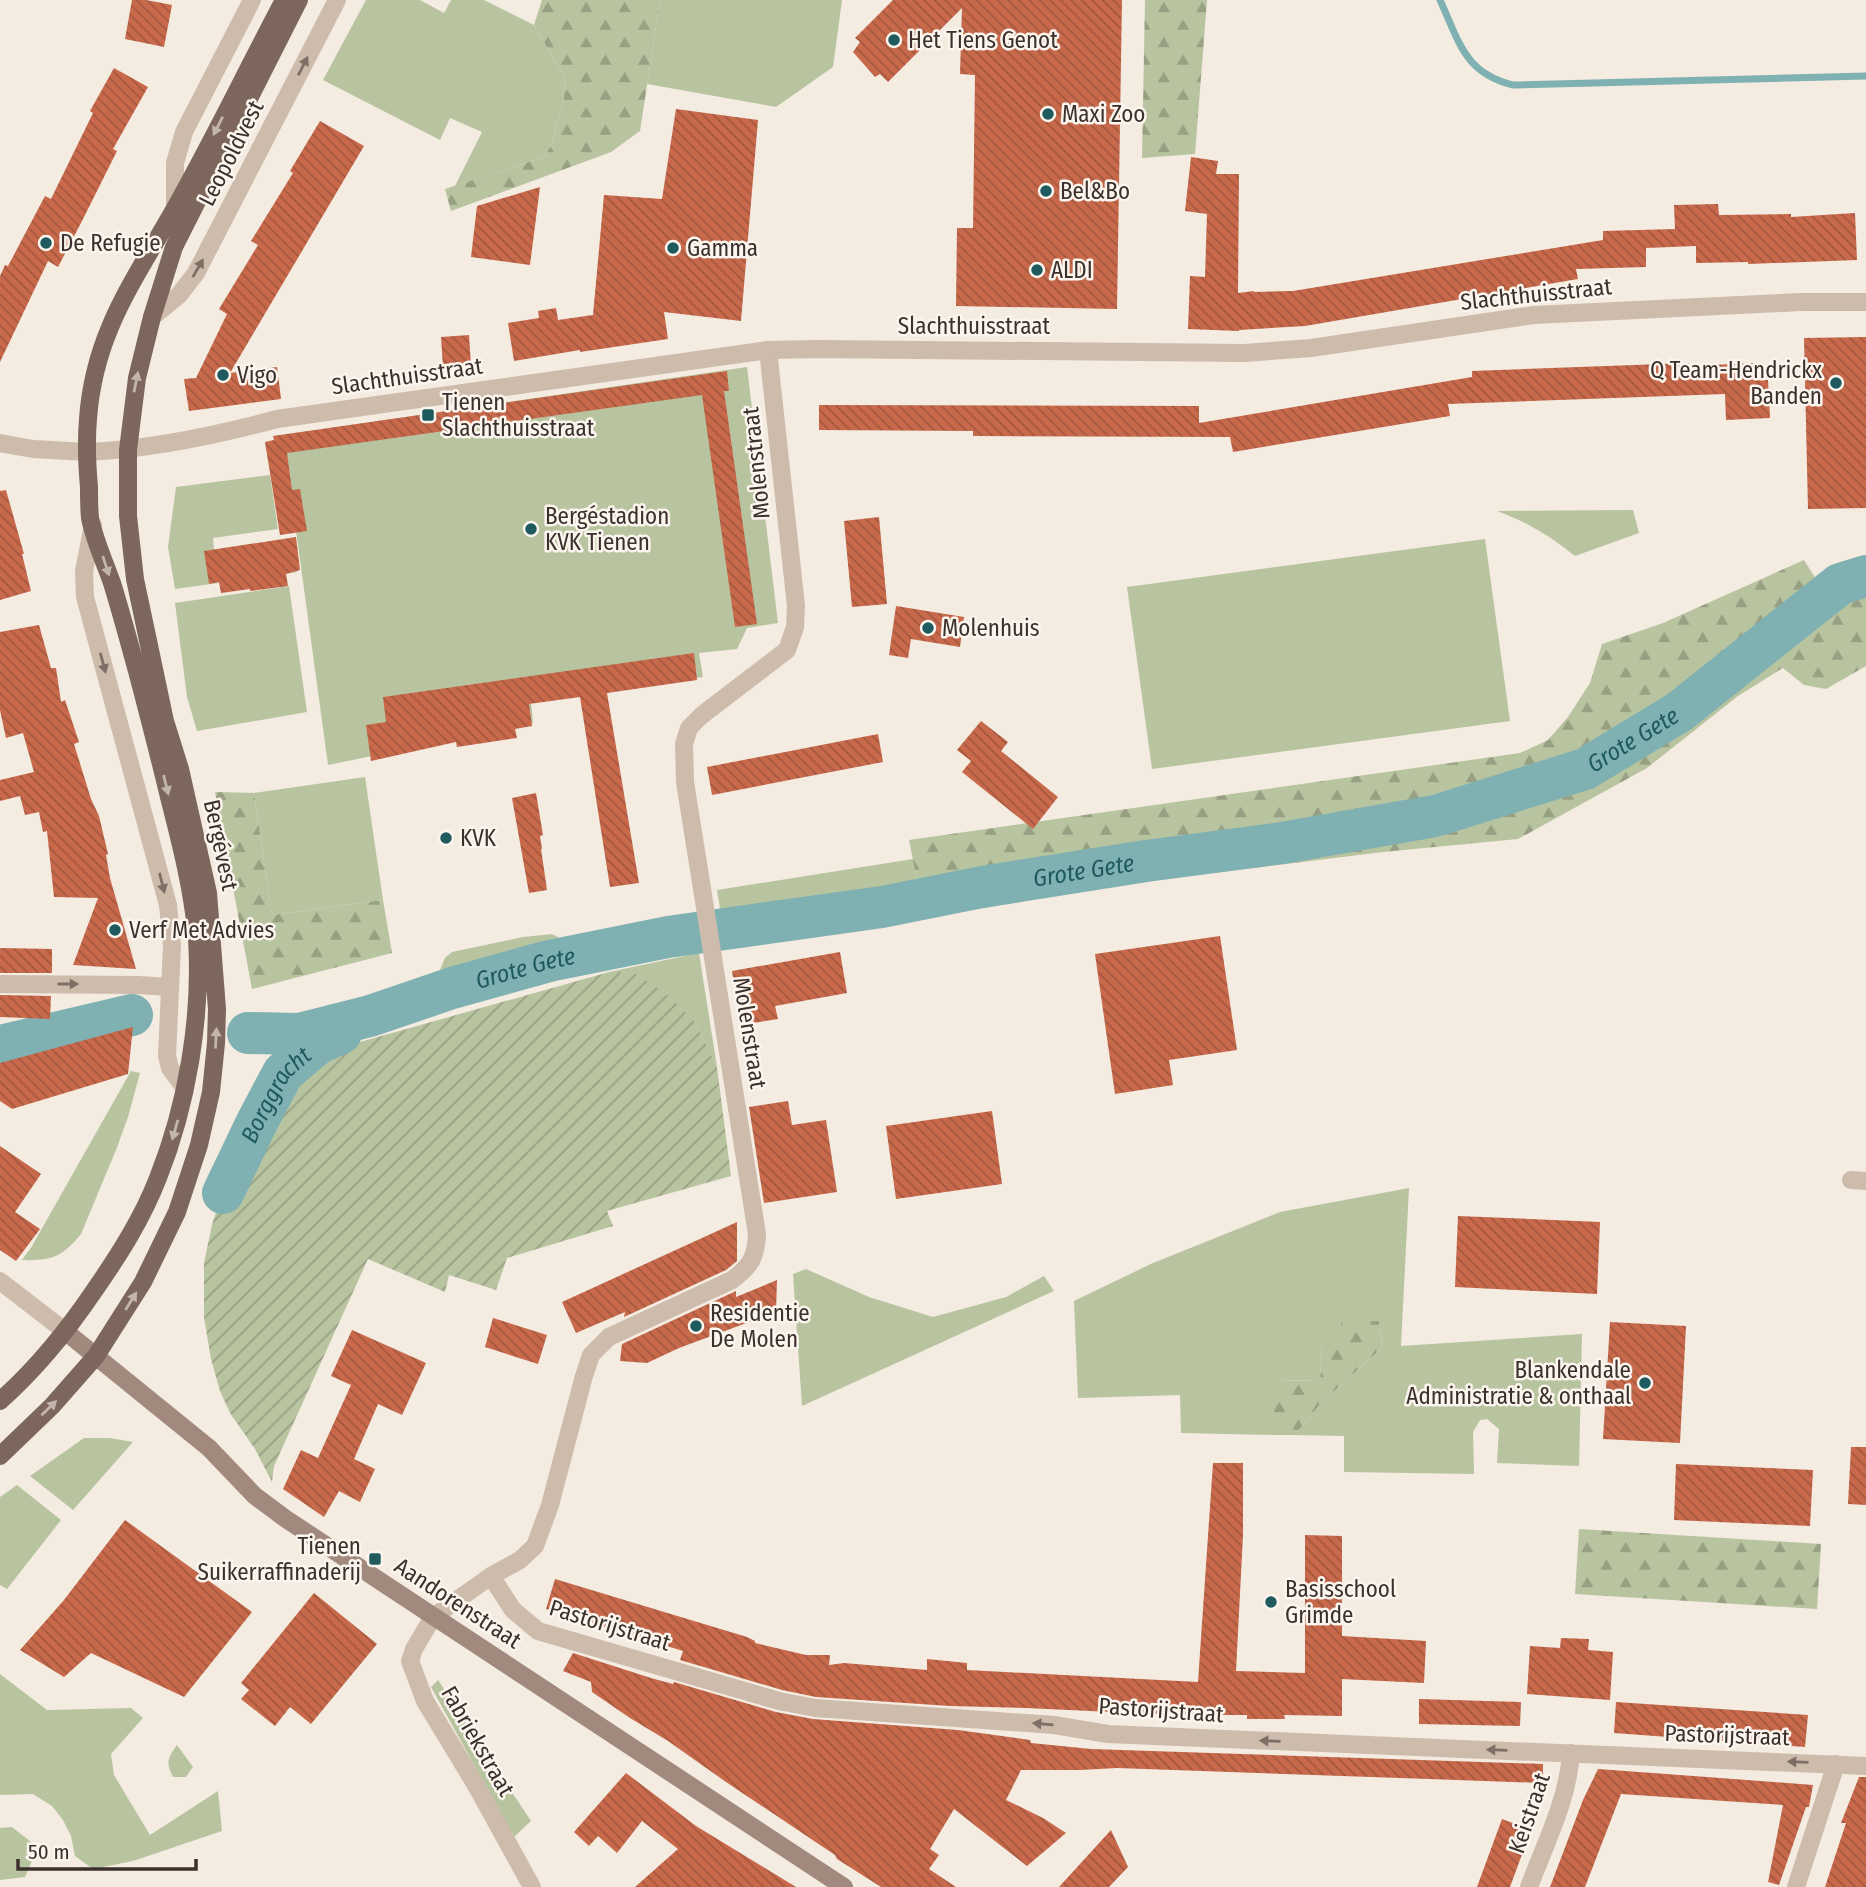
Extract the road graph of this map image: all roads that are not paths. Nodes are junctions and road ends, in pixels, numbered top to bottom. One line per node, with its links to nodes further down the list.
1 (253, 0): 5 (street, Leopoldvest)
2 (284, 0): 5 (main road, Leopoldvest, one-way to 5)
3 (299, 0): 7 (main road, Leopoldvest)
4 (337, 0): 7 (street, Leopoldvest, one-way to 4)
5 (175, 210): 11 (main road, Leopoldvest)
6 (1866, 302): 8 (street, Slachthuisstraat)
7 (152, 317): 10 (main road, Leopoldvest, one-way to 7)
8 (768, 350): 10 (street, Slachthuisstraat); 21 (street, Molenstraat)
9 (0, 443): 11 (street, Slachthuisstraat)
10 (128, 450): 11 (street, Slachthuisstraat); 18 (main road, Bergévest, one-way to 10)
11 (87, 452): 12 (main road, Bergévest)
12 (93, 525): 14 (street, Bergévest, one-way to 14); 15 (main road, Bergévest, one-way to 15)
13 (0, 984): 14 (street, one-way to 14)
14 (170, 987): 15 (street, Bergévest)
15 (184, 1087): 17 (main road, Bergévest, one-way to 17)
16 (0, 1281): 17 (street)
17 (66, 1332): 18 (main road, Aandorenstraat); 19 (main road, Bergévest)
18 (96, 1356): 20 (main road, Bergévest, one-way to 18); 22 (main road, Aandorenstraat)
19 (0, 1401)
20 (0, 1456)
21 (491, 1576): 22 (street, Molenstraat); 23 (street, Pastorijstraat, one-way to 21)
22 (433, 1617): 26 (street, Fabriekstraat); 27 (main road, Aandorenstraat)
23 (1571, 1753): 24 (street, Pastorijstraat, one-way to 23); 28 (street, Keistraat)
24 (1836, 1764): 25 (street, Pastorijstraat); 29 (street)
25 (1866, 1766)
26 (532, 1887)
27 (844, 1887)
28 (1529, 1887)
29 (1796, 1887)

